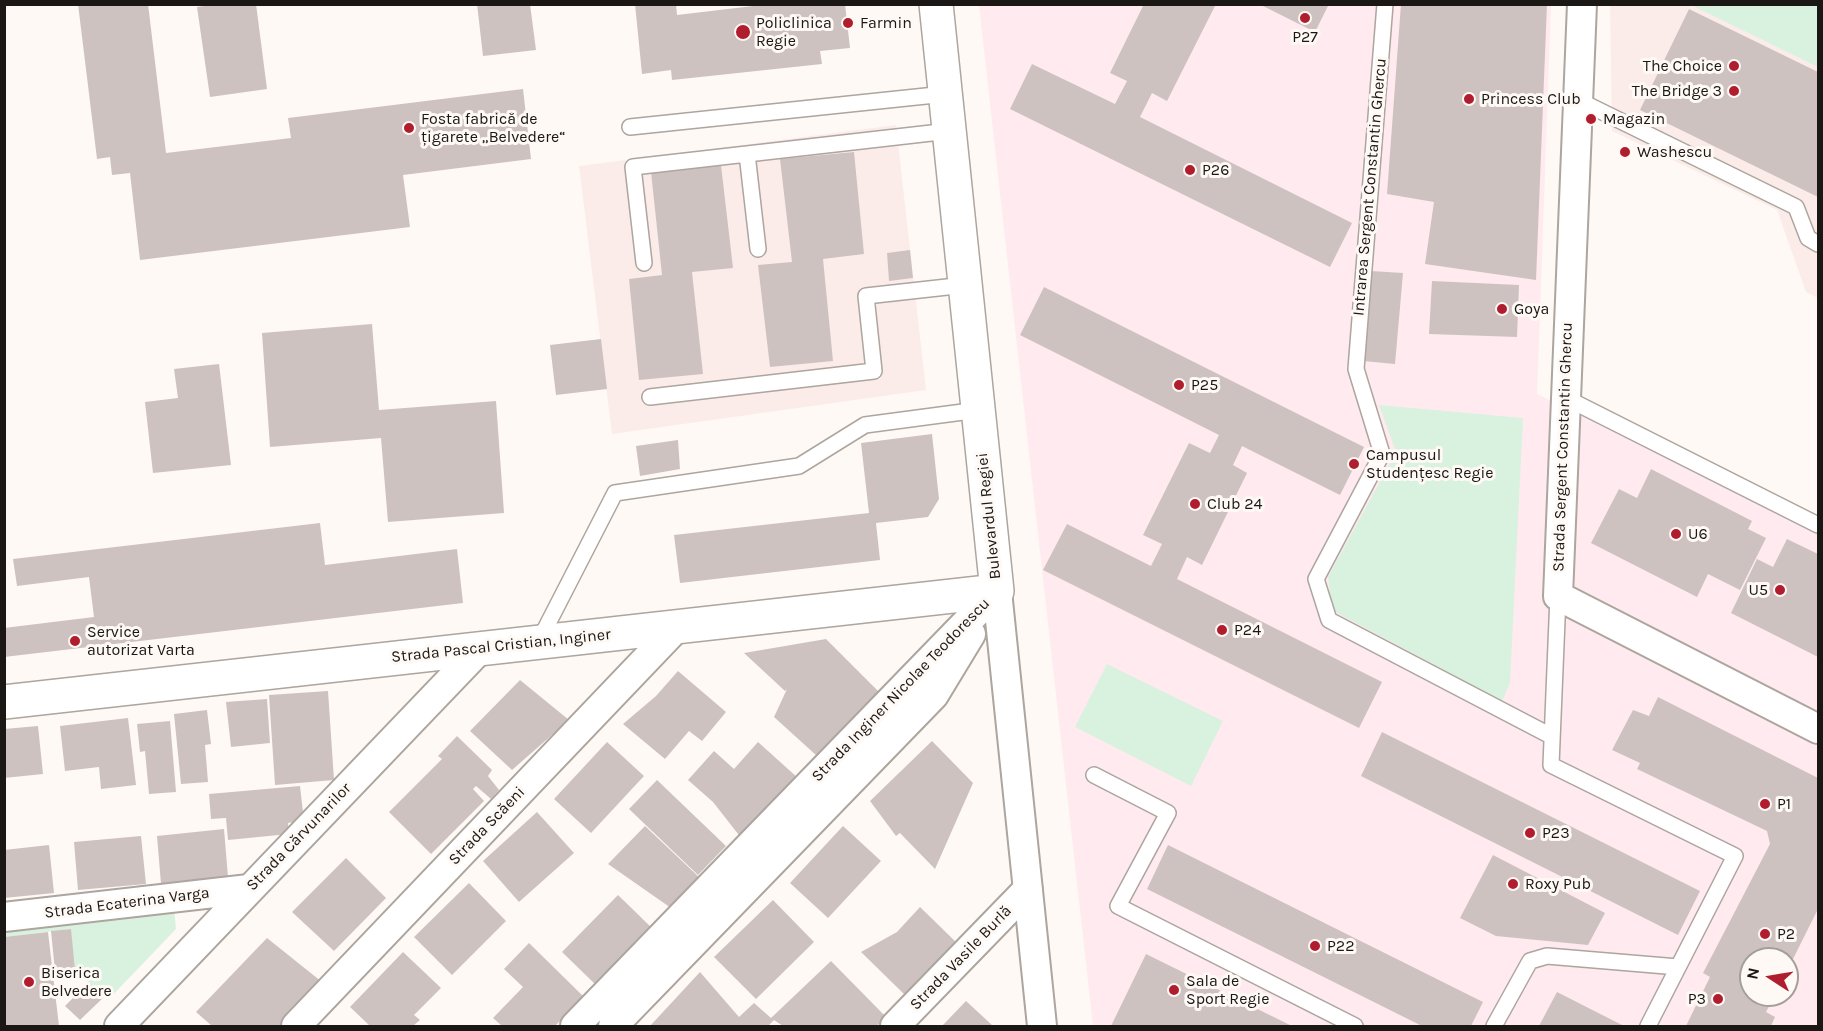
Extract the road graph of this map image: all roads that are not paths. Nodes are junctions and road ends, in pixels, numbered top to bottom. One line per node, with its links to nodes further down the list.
1 (936, 4): 4 (street, Bulevardul Regiei)
2 (1385, 4): 24 (lane, Intrarea Sergent Constantin Ghercu)
3 (1582, 4): 5 (street, Strada Sergent Constantin Ghercu)
4 (945, 94): 6 (lane); 7 (street, Bulevardul Regiei)
5 (1578, 100): 9 (lane); 14 (street, Strada Sergent Constantin Ghercu)
6 (630, 127)
7 (949, 131): 8 (lane); 12 (street, Bulevardul Regiei)
8 (747, 154): 10 (lane); 11 (lane)
9 (1818, 244)
10 (758, 249)
11 (644, 263)
12 (965, 285): 13 (lane); 15 (street, Bulevardul Regiei)
13 (650, 397)
14 (1566, 398): 16 (lane); 18 (street, Strada Sergent Constantin Ghercu)
15 (978, 410): 17 (street, Bulevardul Regiei); 20 (lane)
16 (1818, 525)
17 (997, 591): 19 (street, Strada Pascal Cristian, Inginer); 27 (street, Bulevardul Regiei); 32 (street, Strada Inginer Nicolae Teodorescu); 33 (street, Strada Inginer Nicolae Teodorescu)
18 (1557, 596): 23 (street, Strada Sergent Constantin Ghercu); 24 (lane)
19 (678, 627): 20 (street, Strada Pascal Cristian, Inginer); 31 (street, Strada Scăeni)
20 (539, 641): 21 (street, Strada Pascal Cristian, Inginer)
21 (480, 648): 22 (street, Strada Pascal Cristian, Inginer); 26 (street, Strada Cărvunarilor)
22 (4, 702)
23 (1818, 729)
24 (1551, 736): 29 (lane)
25 (1094, 775): 36 (lane)
26 (249, 889): 28 (street, Strada Ecaterina Varga); 30 (street, Strada Cărvunarilor)
27 (1028, 889): 34 (street, Strada Vasile Burlă); 35 (street, Bulevardul Regiei)
28 (4, 917)
29 (1678, 967): 37 (lane); 38 (lane)
30 (119, 1026)
31 (296, 1026)
32 (575, 1026)
33 (613, 1026)
34 (895, 1026)
35 (1042, 1026)
36 (1355, 1026)
37 (1494, 1026)
38 (1648, 1026)

